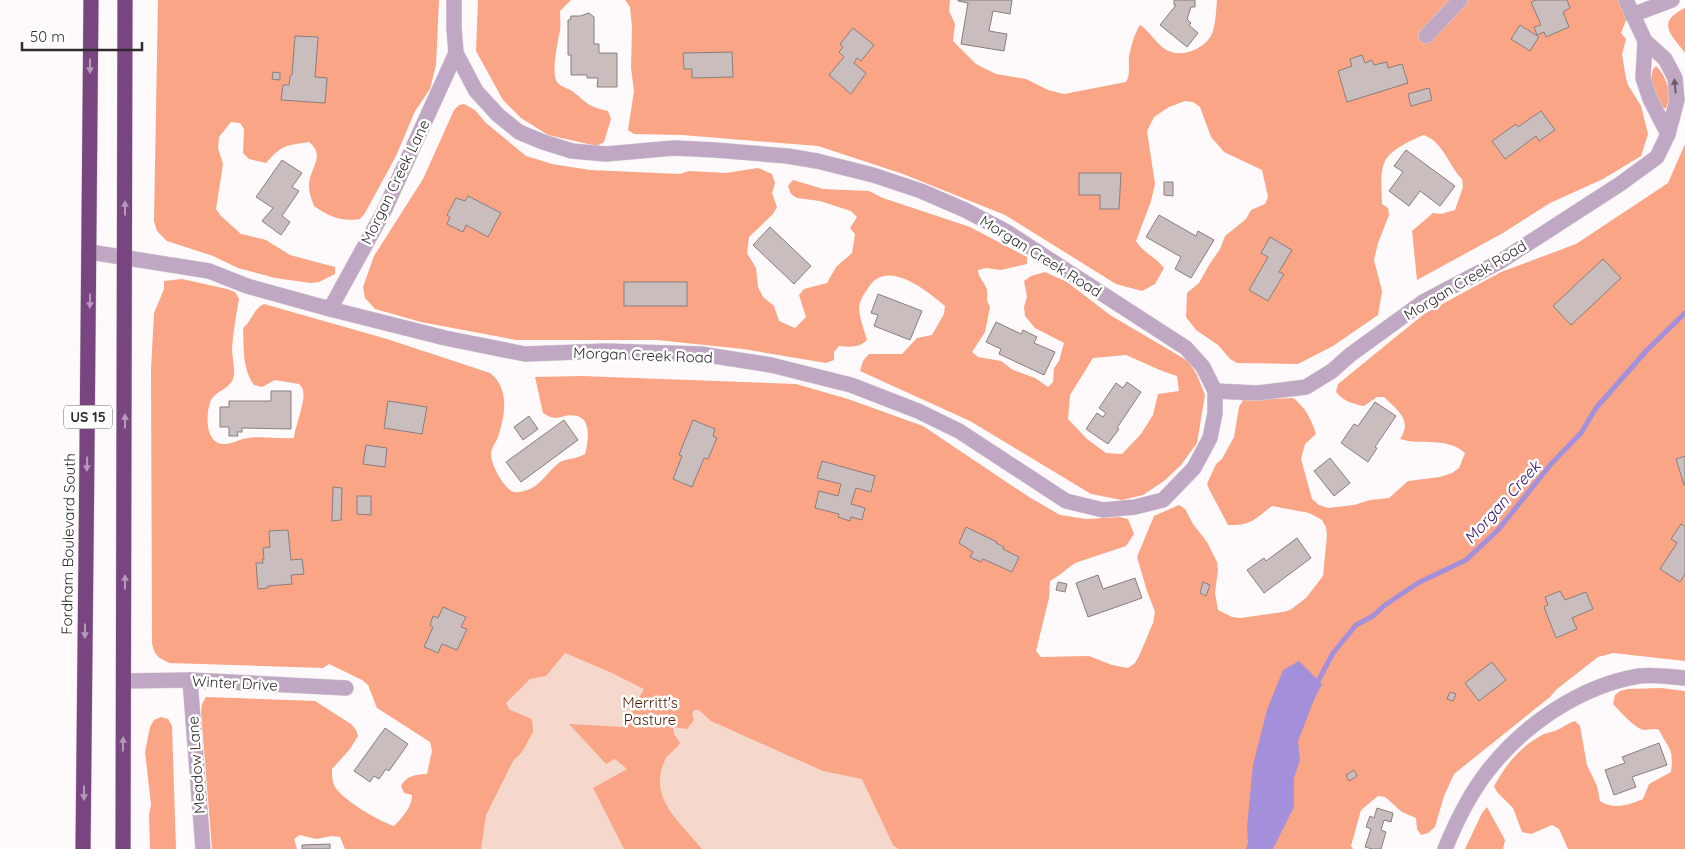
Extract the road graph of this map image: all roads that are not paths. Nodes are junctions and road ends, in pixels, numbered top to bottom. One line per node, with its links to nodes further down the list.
1 (90, 0): 12 (highway, Fordham Boulevard South / US 15, one-way to 12)
2 (125, 0): 13 (highway, US 15, one-way to 2)
3 (454, 0): 10 (street, Morgan Creek Road)
4 (1460, 0): 8 (street)
5 (1626, 0): 7 (street, Morgan Creek Road)
6 (1672, 0): 7 (street)
7 (1632, 15): 9 (street, Morgan Creek Road)
8 (1426, 36)
9 (1645, 41): 11 (street, Morgan Creek Road); 11 (street, Morgan Creek Road, one-way to 9)
10 (456, 53): 14 (street, Morgan Creek Lane); 15 (street, Morgan Creek Road)
11 (1668, 134): 15 (street, Morgan Creek Road)
12 (90, 252): 13 (street, Morgan Creek Road); 20 (highway, Fordham Boulevard South / US 15, one-way to 20)
13 (124, 257): 14 (street, Morgan Creek Road); 18 (highway, US 15, one-way to 13)
14 (330, 309): 15 (street, Morgan Creek Road)
15 (1215, 391)
16 (1685, 678): 23 (street)
17 (190, 680): 18 (street, Winter Drive); 19 (street, Winter Drive); 22 (street, Meadow Lane)
18 (124, 681): 21 (highway, US 15, one-way to 18)
19 (346, 688)
20 (84, 849)
21 (123, 849)
22 (203, 849)
23 (1445, 849)

